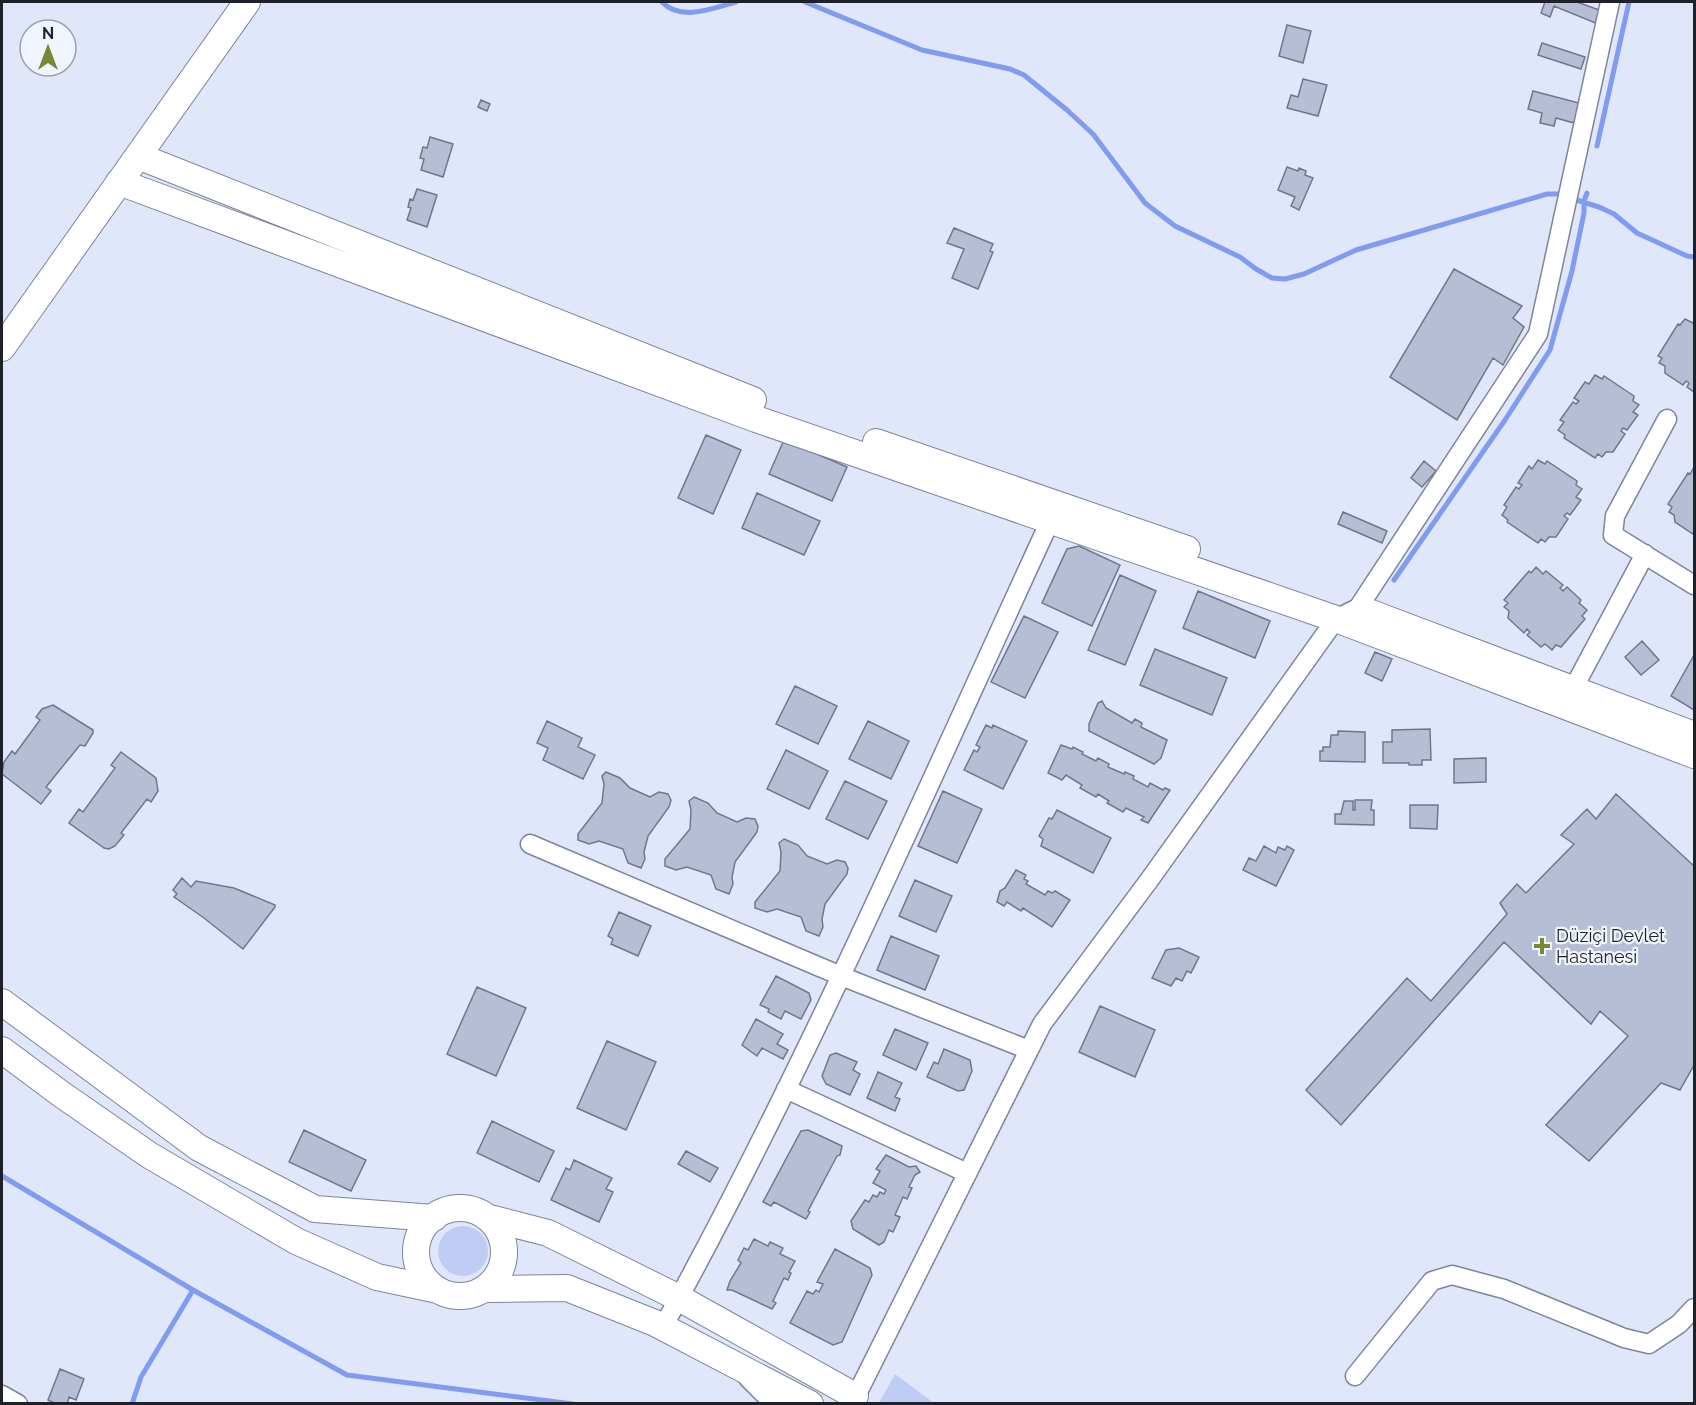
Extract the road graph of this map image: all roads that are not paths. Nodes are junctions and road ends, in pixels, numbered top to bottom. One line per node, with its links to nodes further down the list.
1 (247, 2): 3 (main road)
2 (1610, 2): 10 (street)
3 (138, 156): 4 (main road); 10 (main road)
4 (119, 182): 5 (main road); 7 (main road)
5 (2, 348)
6 (1667, 419): 8 (street)
7 (1050, 521): 10 (main road); 15 (street)
8 (1645, 554): 9 (street); 11 (street)
9 (1695, 585)
10 (1347, 614): 11 (main road); 13 (main road); 18 (street)
11 (1573, 689): 12 (main road)
12 (1695, 735)
13 (1695, 755)
14 (530, 844): 15 (street)
15 (841, 976): 18 (street); 19 (street)
16 (2, 1002): 22 (main road)
17 (2, 1050): 24 (main road)
18 (1029, 1050): 20 (street)
19 (786, 1089): 20 (street); 25 (street)
20 (967, 1173): 31 (street)
21 (486, 1217): 22 (main road); 23 (main road); 25 (main road)
22 (434, 1218): 24 (main road)
23 (485, 1289): 24 (main road); 27 (main road)
24 (438, 1290)
25 (679, 1298): 27 (street); 31 (main road)
26 (1695, 1308): 29 (street)
27 (663, 1327): 28 (main road)
28 (734, 1364): 33 (street); 34 (main road)
29 (1354, 1376)
30 (2, 1395): 32 (street)
31 (853, 1400)
32 (18, 1404)
33 (774, 1404)
34 (810, 1404)

